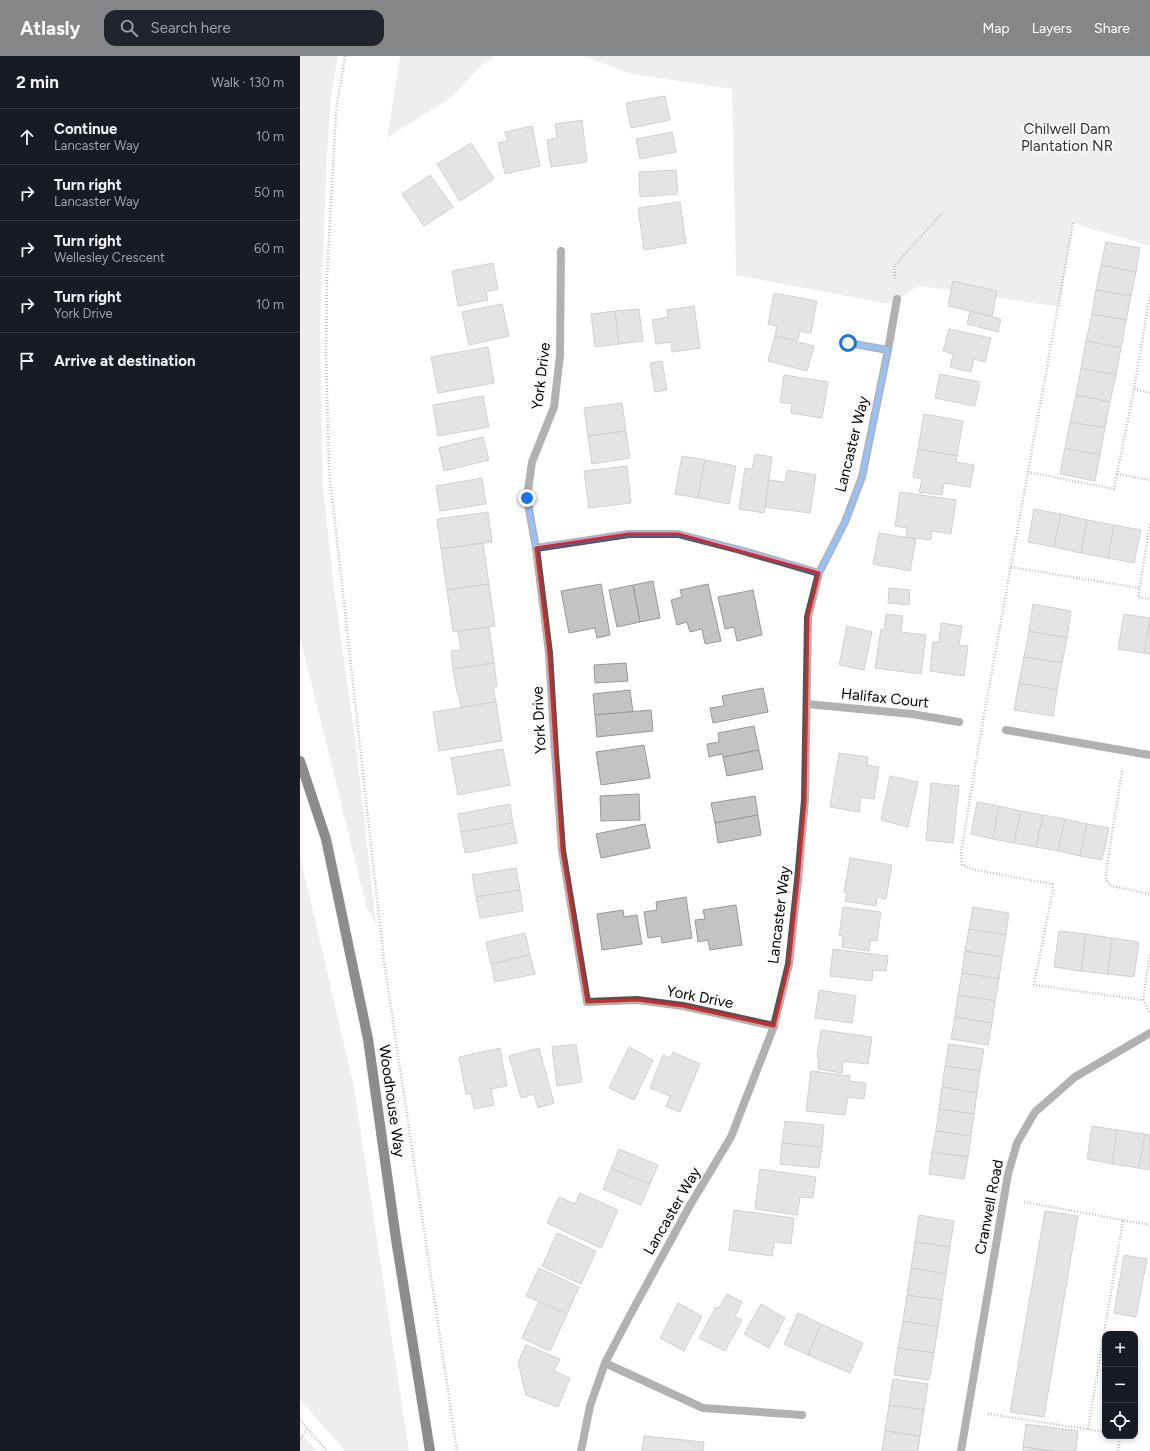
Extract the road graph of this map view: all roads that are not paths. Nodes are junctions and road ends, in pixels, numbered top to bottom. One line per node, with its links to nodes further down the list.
1 (561, 251): 5 (street, York Drive)
2 (897, 299): 4 (street, Lancaster Way)
3 (848, 343): 4 (street)
4 (888, 350): 6 (street, Lancaster Way)
5 (536, 548): 6 (street); 12 (street, York Drive)
6 (819, 573): 7 (street, Lancaster Way)
7 (807, 704): 8 (street, Halifax Court); 12 (street, Lancaster Way)
8 (959, 722)
9 (1006, 730): 10 (street)
10 (1150, 756)
11 (300, 761): 16 (main road, Woodhouse Way)
12 (774, 1026): 14 (street, Lancaster Way)
13 (1150, 1033): 18 (street, Cranwell Road)
14 (605, 1363): 15 (street); 17 (street, Lancaster Way)
15 (802, 1415)
16 (430, 1451)
17 (581, 1451)
18 (961, 1451)

